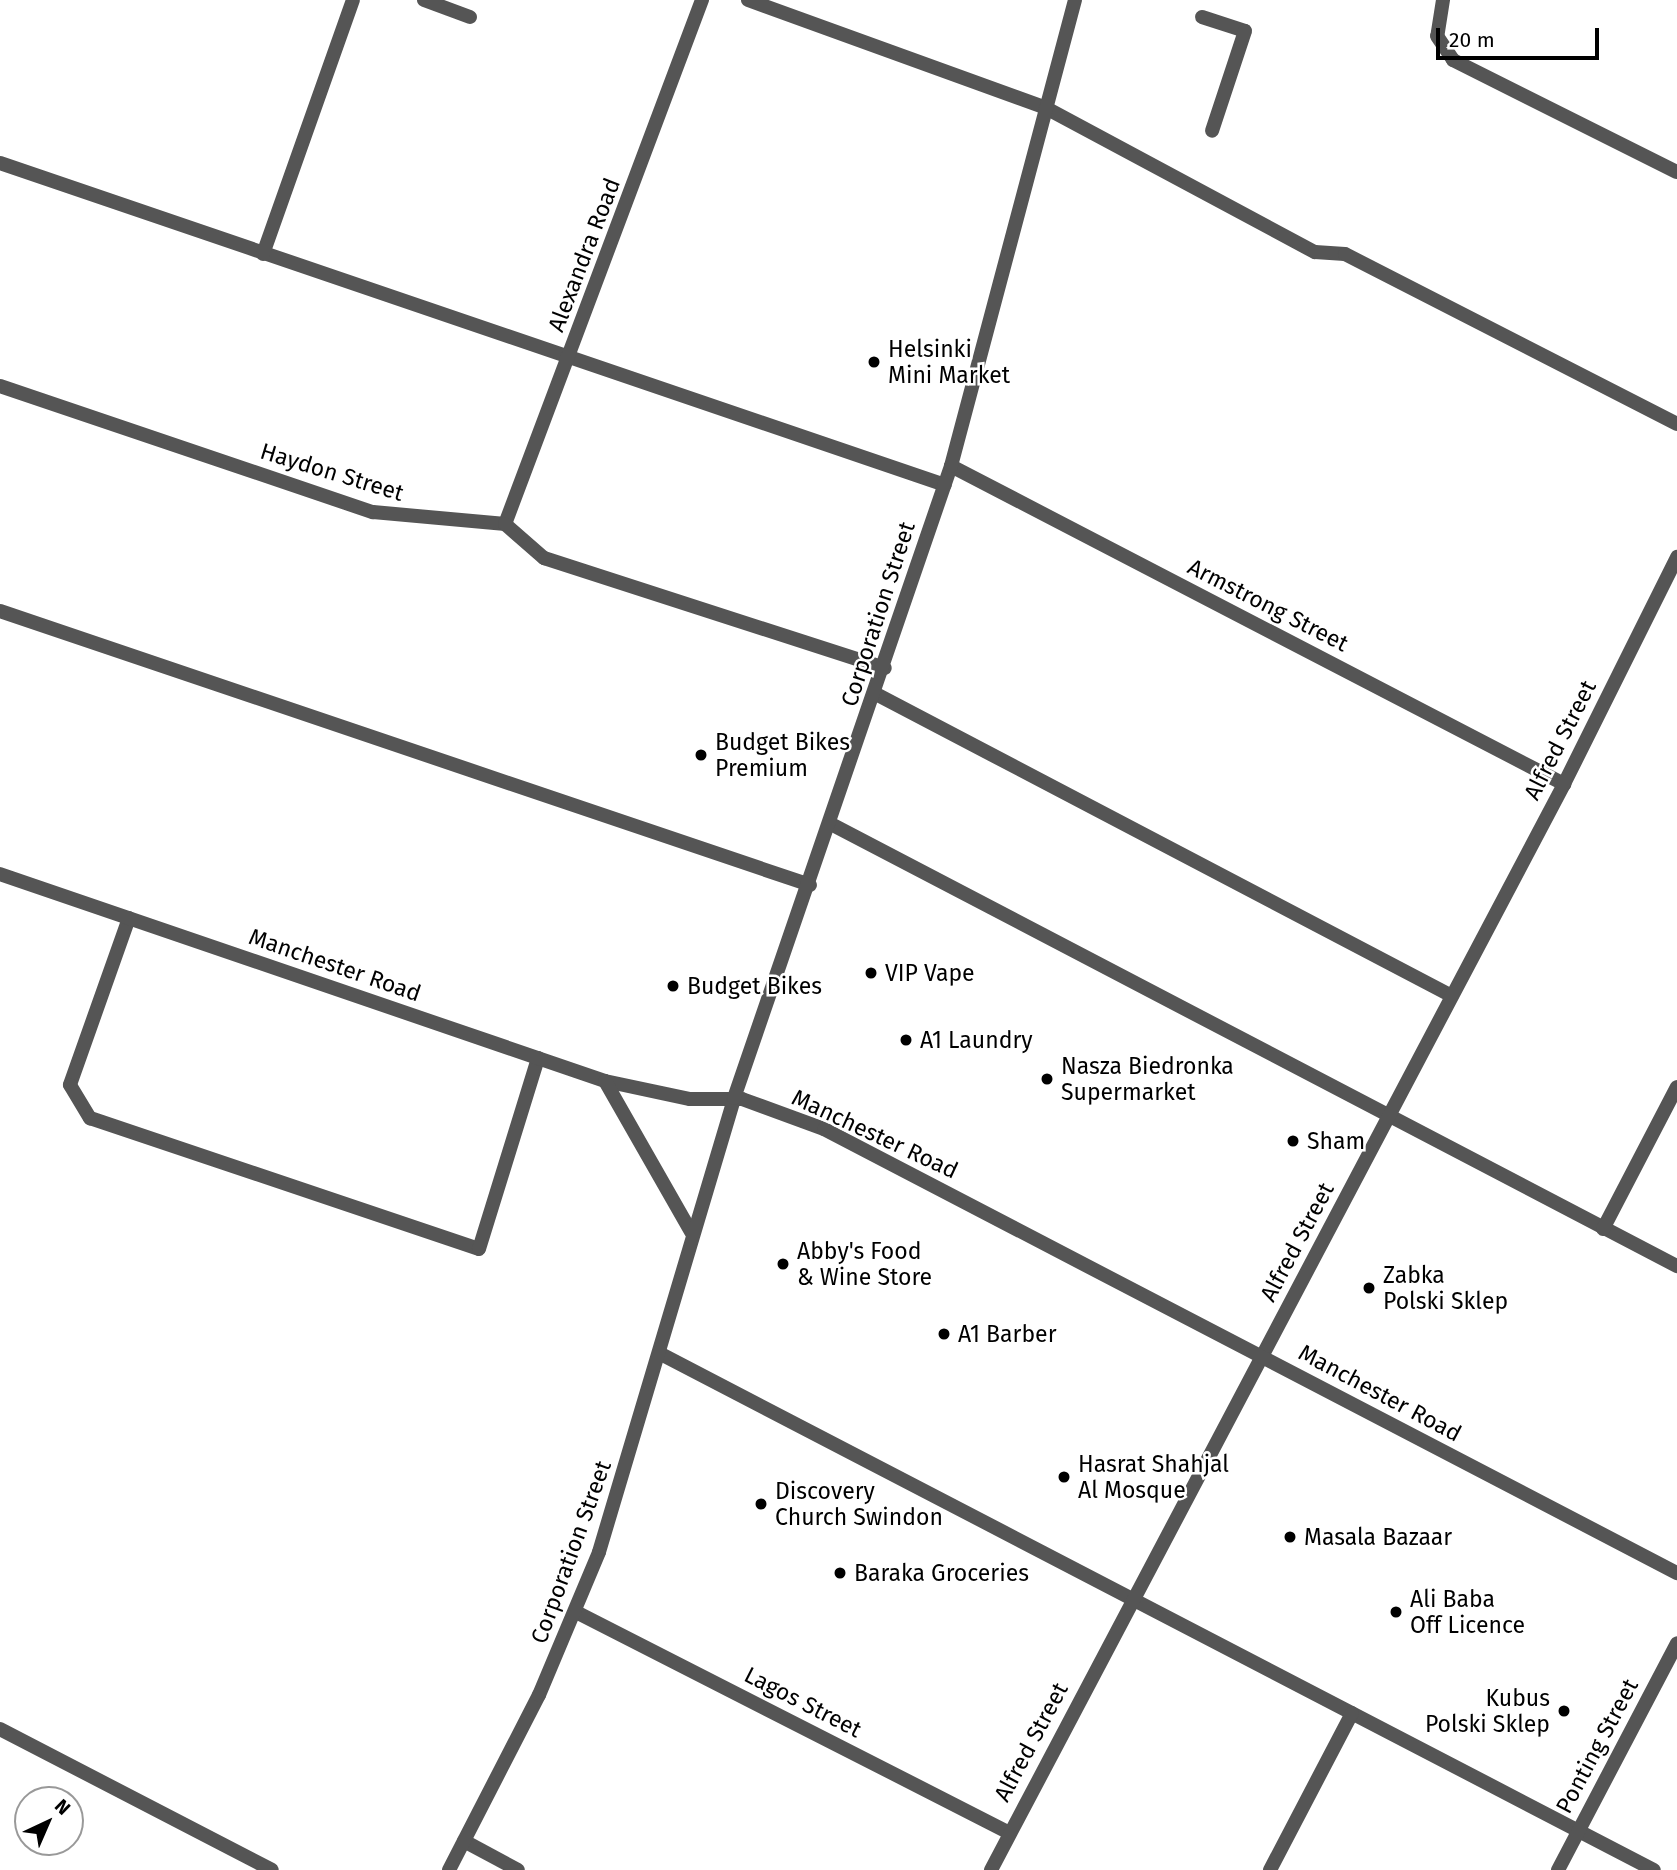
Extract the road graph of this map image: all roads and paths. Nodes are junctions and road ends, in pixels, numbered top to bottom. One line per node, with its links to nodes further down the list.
1 (353, 0): 13 (street)
2 (424, 0): 7 (street)
3 (702, 0): 14 (street, Alexandra Road)
4 (748, 0): 9 (street)
5 (1075, 0): 9 (street, Corporation Street)
6 (1443, 0): 12 (street)
7 (470, 17)
8 (1202, 17): 10 (street)
9 (1046, 108): 16 (street); 17 (street, Corporation Street)
10 (1212, 131)
11 (0, 163): 13 (street)
12 (1677, 172)
13 (263, 254): 14 (street)
14 (568, 361): 18 (street); 19 (street, Alexandra Road)
15 (0, 386): 19 (street, Haydon Street)
16 (1677, 424)
17 (951, 466): 18 (street, Corporation Street); 24 (street, Armstrong Street)
18 (945, 485): 22 (street, Corporation Street)
19 (505, 524): 22 (street)
20 (1677, 557): 24 (street, Alfred Street)
21 (0, 611): 27 (street)
22 (885, 668): 23 (street, Corporation Street)
23 (876, 694): 25 (street, Corporation Street); 29 (street)
24 (1564, 784): 29 (street, Alfred Street)
25 (831, 824): 27 (street, Corporation Street); 34 (street)
26 (0, 874): 28 (street, Manchester Road)
27 (810, 885): 33 (street, Corporation Street)
28 (129, 918): 30 (street, Manchester Road); 30 (street)
29 (1451, 996): 34 (street, Alfred Street)
30 (538, 1058): 31 (street, Manchester Road)
31 (605, 1081): 33 (street, Manchester Road); 36 (street)
32 (1677, 1087): 35 (street)
33 (734, 1098): 36 (street, Corporation Street); 39 (street, Manchester Road)
34 (1389, 1116): 35 (street); 39 (street, Alfred Street)
35 (1603, 1228): 37 (street)
36 (691, 1232): 38 (street, Corporation Street)
37 (1677, 1266)
38 (659, 1353): 41 (street); 42 (street, Corporation Street)
39 (1262, 1357): 40 (street, Manchester Road); 41 (street, Alfred Street)
40 (1677, 1573)
41 (1132, 1598): 44 (street); 47 (street, Alfred Street)
42 (576, 1612): 47 (street, Lagos Street); 48 (street, Corporation Street)
43 (1677, 1643): 46 (street, Ponting Street)
44 (1352, 1713): 46 (street); 53 (street)
45 (0, 1729): 49 (street)
46 (1578, 1830): 54 (street, Ponting Street); 55 (street)
47 (1009, 1833): 52 (street, Alfred Street)
48 (464, 1840): 50 (street, Corporation Street); 51 (street)
49 (272, 1870)
50 (449, 1870)
51 (518, 1870)
52 (991, 1870)
53 (1270, 1870)
54 (1558, 1870)
55 (1654, 1870)

